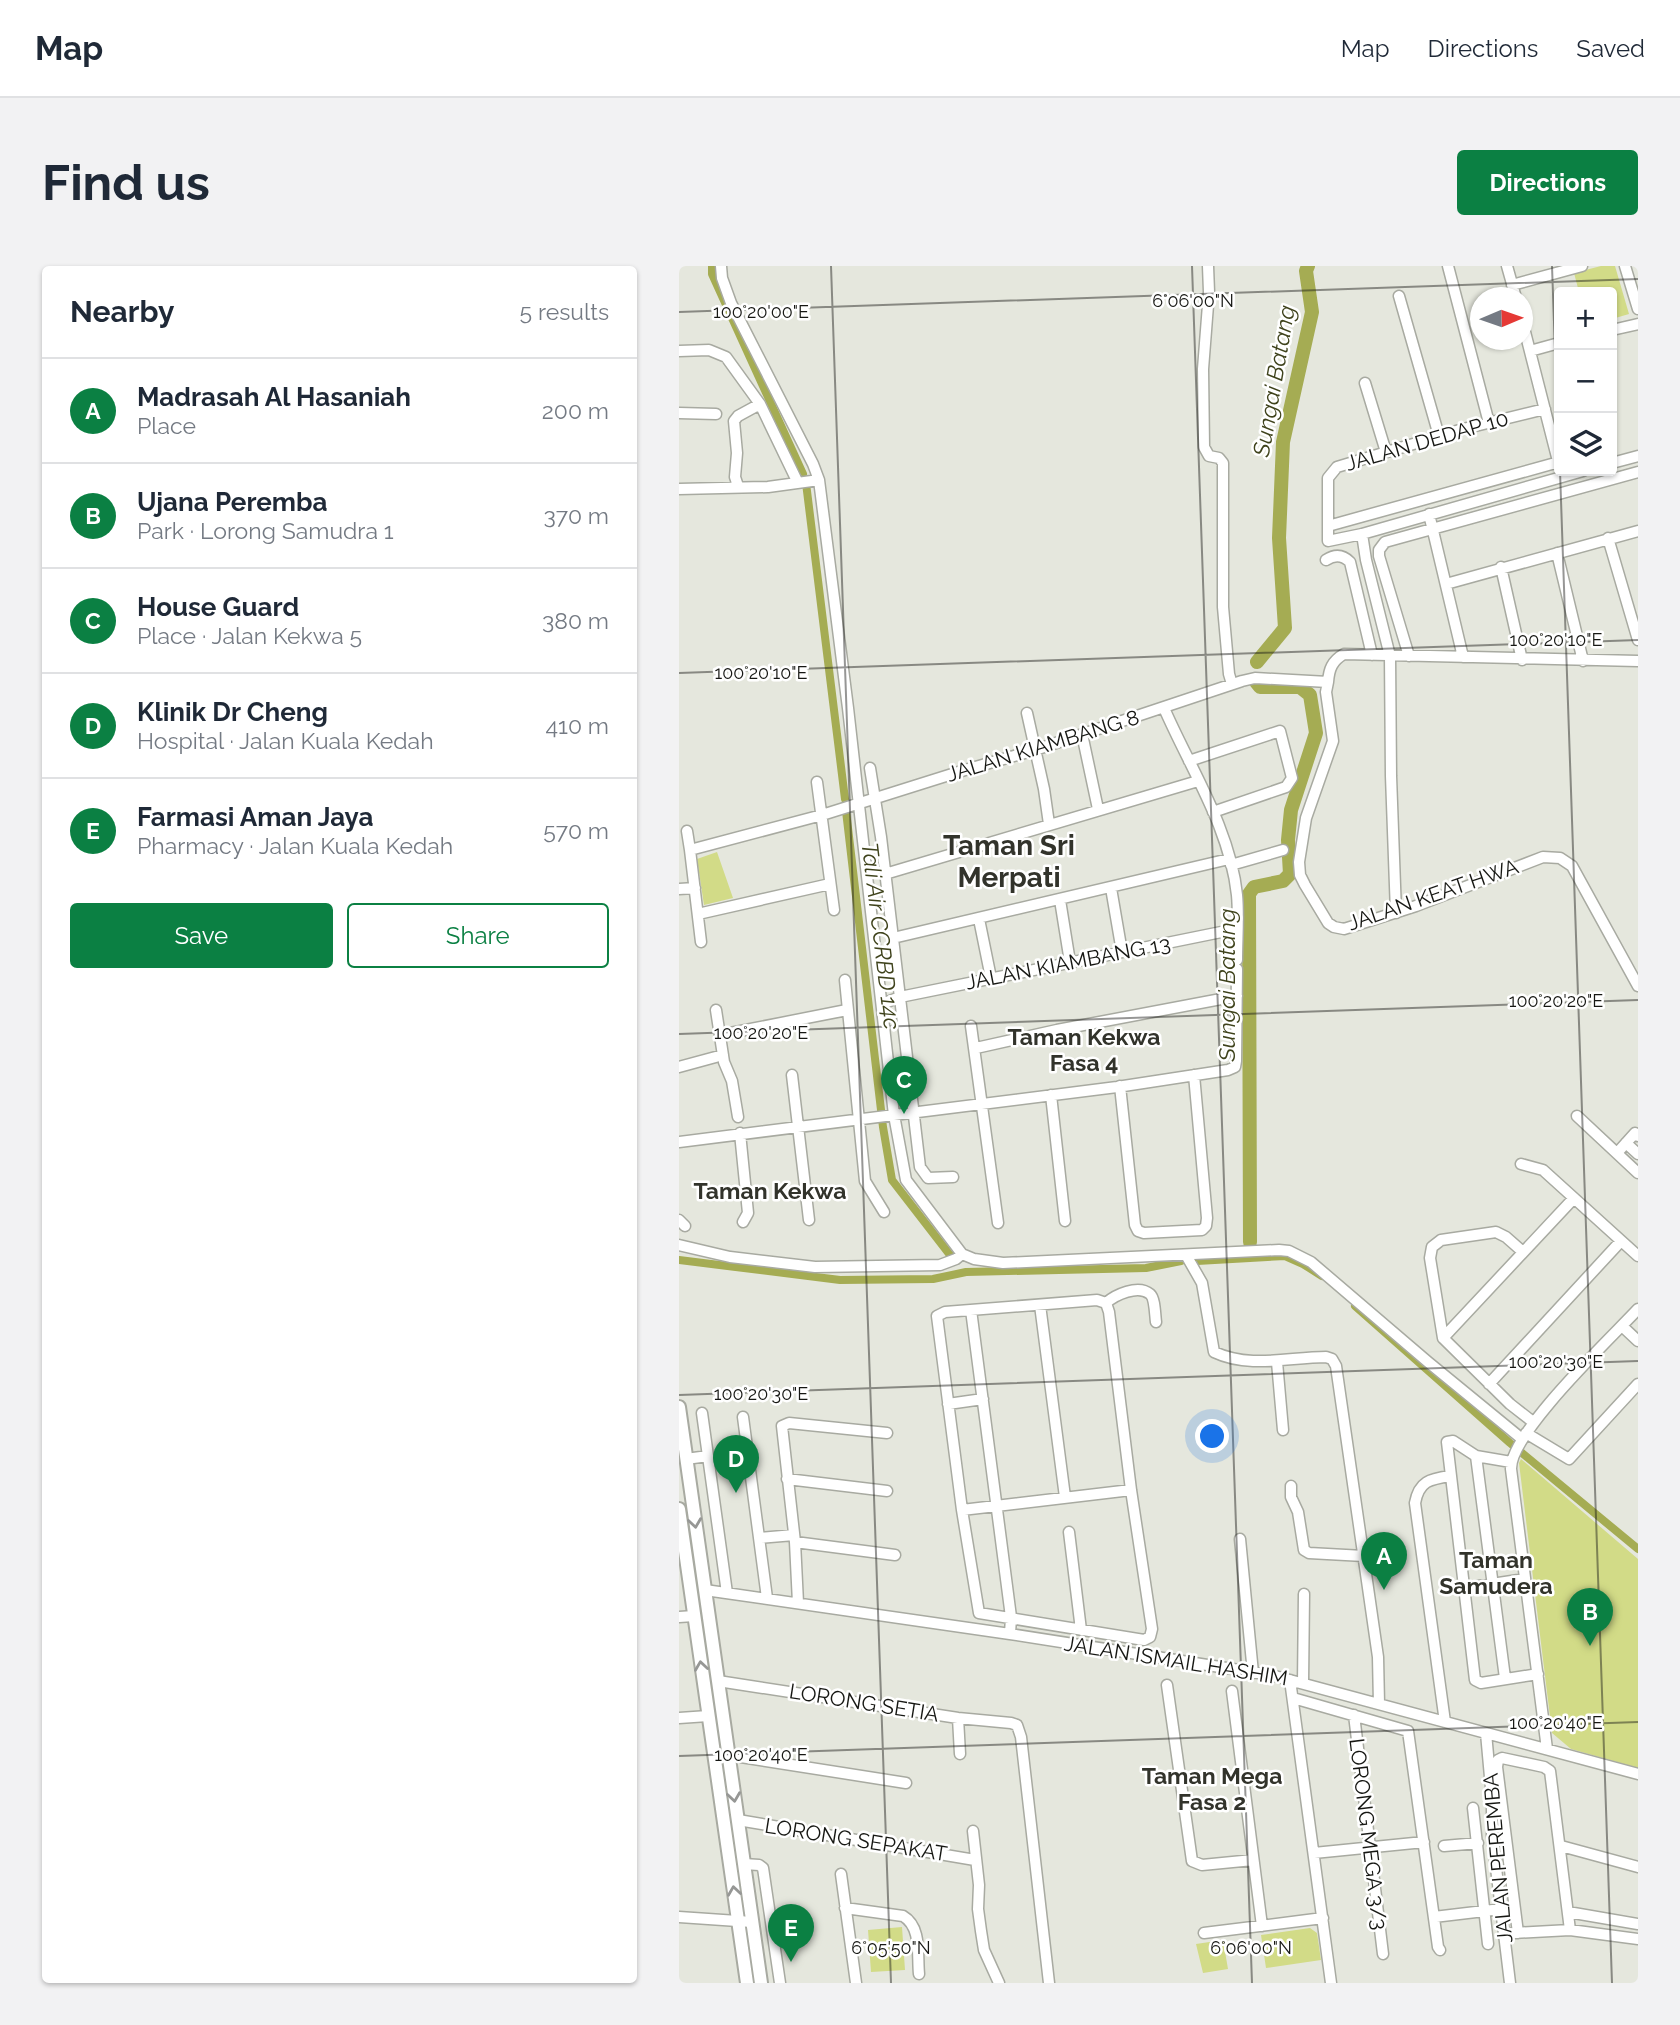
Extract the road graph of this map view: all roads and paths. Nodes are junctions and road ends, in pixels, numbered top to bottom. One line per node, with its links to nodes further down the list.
1 (721, 266): 30 (street)
2 (1208, 266): 56 (street)
3 (1448, 266): 21 (street)
4 (1507, 266): 8 (street)
5 (1583, 266): 7 (street)
6 (1625, 266): 10 (street)
7 (1564, 268): 8 (street)
8 (1513, 285)
9 (1399, 296): 22 (street)
10 (1638, 309)
11 (1638, 324): 12 (street)
12 (1617, 329)
13 (1554, 345): 15 (street)
14 (679, 351): 17 (street)
15 (1530, 351): 18 (street)
16 (1365, 383): 24 (street)
17 (760, 404): 31 (street); 32 (street)
18 (1545, 408): 21 (street, JALAN DEDAP 10); 23 (street)
19 (679, 413): 20 (street)
20 (716, 414)
21 (1489, 423): 22 (street, JALAN DEDAP 10)
22 (1439, 436): 24 (street, JALAN DEDAP 10)
23 (1554, 443)
24 (1386, 452): 35 (street, JALAN DEDAP 10)
25 (1638, 456): 26 (street)
26 (1617, 462)
27 (1554, 464): 35 (street)
28 (1638, 472): 36 (street)
29 (1555, 476): 34 (street)
30 (819, 481): 31 (street); 67 (street)
31 (797, 483): 32 (street)
32 (738, 486): 33 (street)
33 (679, 489)
34 (1429, 514): 36 (street); 38 (street)
35 (1328, 526): 38 (street)
36 (1432, 529): 45 (street); 51 (street)
37 (1638, 531): 39 (street)
38 (1362, 534): 42 (street)
39 (1608, 538): 40 (street); 48 (street)
40 (1557, 552): 44 (street); 54 (street)
41 (1326, 559): 43 (street)
42 (1366, 560): 43 (street); 46 (street)
43 (1350, 562): 47 (street)
44 (1501, 568): 45 (street); 53 (street)
45 (1445, 584): 52 (street)
46 (1375, 597): 47 (street); 50 (street)
47 (1361, 600): 49 (street)
48 (1638, 640)
49 (1372, 656): 50 (street); 57 (street)
50 (1390, 656): 51 (street); 83 (street)
51 (1409, 656): 52 (street)
52 (1463, 657): 53 (street)
53 (1522, 660): 54 (street)
54 (1583, 661): 55 (street)
55 (1638, 662)
56 (1233, 676): 57 (street); 58 (street, JALAN KIAMBANG 8)
57 (1328, 682): 83 (street, JALAN KEAT HWA)
58 (1164, 708): 60 (street, JALAN KIAMBANG 8); 62 (street)
59 (1027, 713): 61 (street)
60 (1082, 734): 61 (street, JALAN KIAMBANG 8); 68 (street)
61 (1035, 750): 66 (street, JALAN KIAMBANG 8); 71 (street)
62 (1189, 761): 64 (street); 69 (street)
63 (870, 768): 66 (street)
64 (1198, 781): 68 (street); 69 (street)
65 (817, 782): 70 (street)
66 (876, 798): 67 (street, JALAN KIAMBANG 8); 76 (street)
67 (859, 803): 70 (street, JALAN KIAMBANG 8); 96 (street)
68 (1098, 809): 71 (street)
69 (1213, 812): 75 (street)
70 (822, 815): 74 (street, JALAN KIAMBANG 8); 77 (street)
71 (1049, 824): 76 (street)
72 (687, 831): 74 (street)
73 (1283, 850): 75 (street)
74 (691, 855): 78 (street)
75 (1230, 862): 79 (street); 86 (street)
76 (885, 874): 87 (street)
77 (831, 884): 82 (street); 84 (street)
78 (695, 888): 80 (street); 84 (street)
79 (1111, 888): 81 (street); 89 (street)
80 (679, 889)
81 (1060, 900): 85 (street); 90 (street)
82 (834, 910)
83 (1396, 913): 93 (street, JALAN KEAT HWA)
84 (698, 914): 88 (street)
85 (979, 919): 87 (street); 91 (street)
86 (1236, 929): 89 (street, JALAN KIAMBANG 13); 95 (street)
87 (893, 938): 94 (street)
88 (701, 942)
89 (1122, 952): 90 (street, JALAN KIAMBANG 13)
90 (1070, 962): 91 (street, JALAN KIAMBANG 13)
91 (991, 978): 94 (street, JALAN KIAMBANG 13)
92 (845, 980): 98 (street)
93 (1638, 986)
94 (900, 996): 96 (street, JALAN KIAMBANG 13); 109 (street)
95 (1237, 996): 101 (street); 105 (street)
96 (882, 1003): 110 (street)
97 (716, 1010): 100 (street)
98 (847, 1010): 100 (street); 113 (street)
99 (971, 1026): 101 (street)
100 (720, 1035): 102 (street)
101 (976, 1048): 108 (street)
102 (723, 1055): 103 (street); 112 (street)
103 (679, 1067)
104 (792, 1075): 114 (street)
105 (1193, 1075): 106 (street); 106 (street)
106 (1120, 1086): 107 (street)
107 (1051, 1094): 108 (street); 127 (street)
108 (983, 1102): 109 (street); 129 (street)
109 (914, 1113): 110 (street); 123 (street)
110 (891, 1116): 113 (street); 133 (street)
111 (1577, 1116): 119 (street)
112 (738, 1117)
113 (857, 1118): 114 (street); 125 (street)
114 (798, 1126): 115 (street); 126 (street)
115 (740, 1133): 117 (street); 128 (street)
116 (1638, 1136): 118 (street)
117 (679, 1142)
118 (1626, 1143): 119 (street); 120 (street)
119 (1617, 1153): 122 (street)
120 (1638, 1154)
121 (1521, 1164): 124 (street)
122 (1638, 1173)
123 (953, 1177)
124 (1574, 1198): 130 (street); 132 (street)
125 (884, 1212)
126 (809, 1220)
127 (1065, 1221)
128 (743, 1222)
129 (998, 1223)
130 (1621, 1241): 135 (street); 145 (street)
131 (679, 1245): 133 (street)
132 (1523, 1252): 142 (street); 142 (street)
133 (962, 1254): 134 (street)
134 (1186, 1255): 144 (street); 155 (street)
135 (1638, 1256)
136 (1106, 1303): 137 (street); 140 (street); 163 (street)
137 (1040, 1305): 139 (street); 165 (street)
138 (1638, 1309): 141 (street)
139 (971, 1310): 147 (street); 148 (street)
140 (1156, 1322)
141 (1622, 1326): 143 (street); 152 (street)
142 (1443, 1338): 145 (street)
143 (1638, 1341)
144 (1277, 1362): 153 (street); 174 (street)
145 (1489, 1384): 152 (street)
146 (1638, 1384): 155 (street)
147 (983, 1399): 148 (street); 166 (street)
148 (948, 1404): 168 (street)
149 (679, 1407): 159 (main road)
150 (702, 1413): 156 (street)
151 (743, 1417): 170 (street)
152 (1533, 1422): 155 (street)
153 (1283, 1430)
154 (887, 1433): 161 (street)
155 (1523, 1439): 158 (street)
156 (708, 1455): 159 (street); 179 (street)
157 (1476, 1455): 158 (street); 160 (street); 176 (street)
158 (1512, 1458): 175 (street)
159 (686, 1459): 178 (main road, one-way to 178)
160 (1450, 1476): 177 (street); 202 (street)
161 (787, 1479): 164 (street); 171 (street)
162 (1291, 1486): 174 (street)
163 (1131, 1490): 165 (street); 186 (street)
164 (887, 1491)
165 (1065, 1497): 166 (street)
166 (996, 1505): 168 (street); 185 (street)
167 (679, 1509): 184 (main road)
168 (962, 1510): 185 (street)
169 (1069, 1532): 186 (street)
170 (759, 1538): 171 (street); 181 (street)
171 (794, 1538): 173 (street); 182 (street)
172 (1240, 1539): 188 (street)
173 (895, 1555)
174 (1364, 1556): 197 (street)
175 (1525, 1579): 176 (street); 189 (street)
176 (1493, 1583): 177 (street); 190 (street)
177 (1465, 1588): 190 (street)
178 (705, 1590): 179 (street, JALAN ISMAIL HASHIM); 192 (main road)
179 (727, 1593): 181 (street, JALAN ISMAIL HASHIM)
180 (1304, 1594): 193 (street)
181 (767, 1598): 182 (street, JALAN ISMAIL HASHIM)
182 (799, 1603): 187 (street, JALAN ISMAIL HASHIM)
183 (679, 1616): 184 (street)
184 (694, 1616): 199 (main road, one-way to 184)
185 (1011, 1617): 186 (street); 187 (street)
186 (1081, 1629)
187 (1010, 1634): 188 (street, JALAN ISMAIL HASHIM)
188 (1254, 1673): 191 (street, JALAN ISMAIL HASHIM)
189 (1538, 1674): 190 (street); 204 (street)
190 (1505, 1678)
191 (1290, 1680): 193 (street, JALAN ISMAIL HASHIM); 196 (street)
192 (718, 1681): 201 (street, LORONG SETIA); 206 (main road)
193 (1303, 1683): 197 (street, JALAN ISMAIL HASHIM)
194 (1167, 1685): 219 (street)
195 (1233, 1691): 219 (street)
196 (1293, 1698): 198 (street); 217 (street)
197 (1379, 1704): 202 (street, JALAN ISMAIL HASHIM)
198 (1354, 1715): 212 (street); 216 (street, LORONG MEGA 3/3)
199 (708, 1716): 200 (street); 230 (main road, one-way to 199)
200 (679, 1718)
201 (958, 1718): 205 (street); 248 (street, LORONG SETIA)
202 (1445, 1722): 203 (street, JALAN ISMAIL HASHIM)
203 (1486, 1733): 204 (street, JALAN ISMAIL HASHIM); 224 (street, JALAN PEREMBA)
204 (1547, 1749): 207 (street, JALAN ISMAIL HASHIM)
205 (960, 1754)
206 (728, 1755): 208 (street); 210 (main road, one-way to 210)
207 (1638, 1774)
208 (906, 1783)
209 (1473, 1808): 213 (street)
210 (738, 1820): 218 (street, LORONG SEPAKAT); 220 (main road)
211 (973, 1831): 218 (street)
212 (1425, 1842): 216 (street); 228 (street)
213 (1478, 1843): 214 (street); 225 (street)
214 (1444, 1846)
215 (1561, 1846): 221 (street); 226 (street); 236 (street)
216 (1371, 1847): 217 (street); 241 (street, LORONG MEGA 3/3)
217 (1314, 1853): 229 (street)
218 (975, 1860): 247 (street)
219 (1253, 1860): 233 (street)
220 (744, 1864): 231 (main road); 245 (street)
221 (1638, 1867)
222 (841, 1874): 223 (street)
223 (845, 1908): 242 (street); 246 (street)
224 (1501, 1909): 225 (street); 237 (street, JALAN PEREMBA)
225 (1486, 1911): 228 (street); 239 (street)
226 (1568, 1912): 232 (street); 234 (street)
227 (679, 1917): 230 (street)
228 (1434, 1917): 240 (street)
229 (1322, 1918): 233 (street); 249 (street)
230 (738, 1921): 231 (street); 243 (main road)
231 (752, 1922): 244 (main road)
232 (1638, 1924)
233 (1262, 1926): 235 (street)
234 (1570, 1930): 236 (street); 238 (street)
235 (1204, 1933)
236 (1518, 1933): 237 (street)
237 (1505, 1934): 250 (street, JALAN PEREMBA)
238 (1638, 1939)
239 (1488, 1944)
240 (1440, 1950)
241 (1383, 1954)
242 (919, 1974)
243 (747, 1983)
244 (761, 1983)
245 (780, 1983)
246 (856, 1983)
247 (999, 1983)
248 (1049, 1983)
249 (1332, 1983)
250 (1510, 1983)

